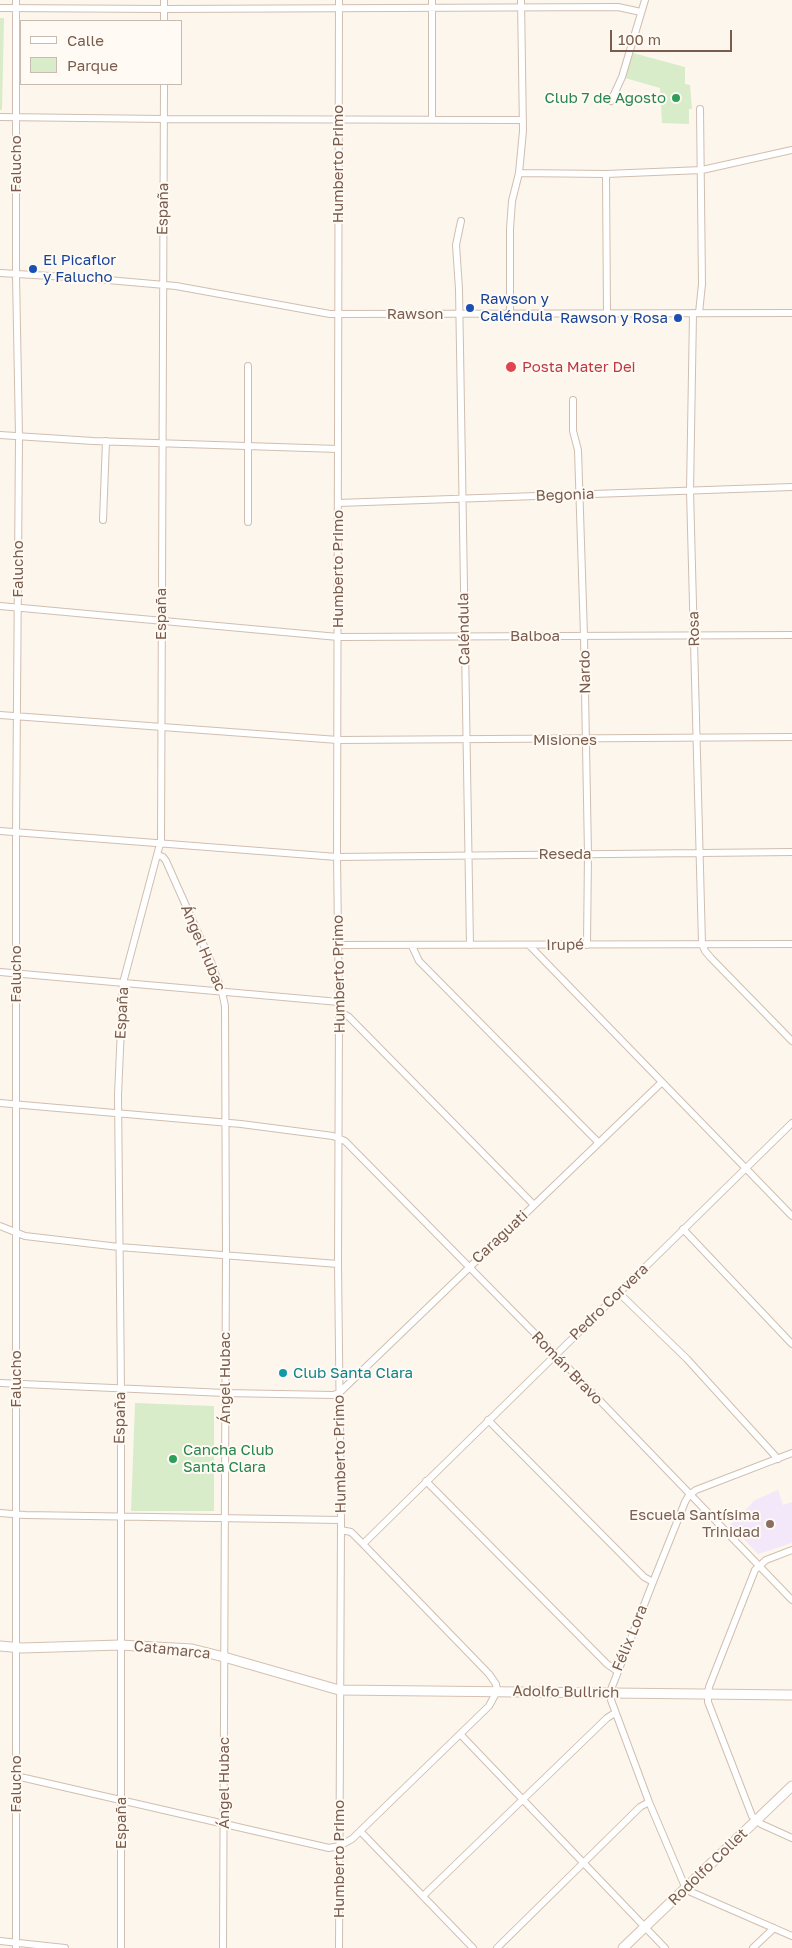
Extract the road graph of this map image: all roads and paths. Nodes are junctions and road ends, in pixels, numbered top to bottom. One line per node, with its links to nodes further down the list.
1 (16, 0): 8 (street, Falucho)
2 (164, 0): 12 (street)
3 (339, 0): 9 (street, Humberto Primo)
4 (432, 0): 10 (street)
5 (521, 0): 11 (street)
6 (645, 0): 13 (street)
7 (0, 8): 8 (street)
8 (16, 8): 12 (street); 19 (street, Falucho)
9 (339, 8): 10 (street); 12 (street); 22 (street, Humberto Primo)
10 (432, 8): 11 (street); 20 (street)
11 (521, 8): 13 (street); 23 (street)
12 (164, 9): 14 (street)
13 (641, 12): 16 (street)
14 (164, 20)
15 (164, 85): 21 (street, España)
16 (611, 101)
17 (700, 109): 25 (street, Rosa)
18 (0, 117): 19 (street)
19 (16, 118): 21 (street); 30 (street, Falucho)
20 (432, 119): 22 (street); 23 (street)
21 (164, 120): 22 (street); 31 (street, España)
22 (338, 120): 37 (street, Humberto Primo)
23 (523, 120): 26 (street)
24 (792, 150): 25 (street)
25 (702, 170): 27 (street); 33 (street, Rosa)
26 (519, 173): 27 (street); 36 (street)
27 (606, 174): 32 (street)
28 (461, 221): 35 (street, Caléndula)
29 (0, 273): 30 (street, Rawson)
30 (16, 274): 31 (street, Rawson); 41 (street, Falucho)
31 (162, 284): 37 (street, Rawson); 43 (street, España)
32 (608, 313): 33 (street, Rawson); 36 (street, Rawson)
33 (696, 313): 34 (street, Rawson); 47 (street, Rosa)
34 (792, 313)
35 (459, 314): 36 (street, Rawson); 37 (street, Rawson); 49 (street, Caléndula)
36 (510, 314)
37 (338, 315): 45 (street, Humberto Primo)
38 (248, 366): 44 (street)
39 (573, 400): 48 (street, Nardo)
40 (0, 435): 41 (street)
41 (19, 436): 42 (street); 54 (street, Falucho)
42 (106, 441): 43 (street); 51 (street)
43 (162, 444): 44 (street); 55 (street, España)
44 (248, 446): 45 (street); 52 (street)
45 (338, 449): 50 (street, Humberto Primo)
46 (792, 487): 47 (street, Begonia)
47 (690, 491): 48 (street, Begonia); 58 (street, Rosa)
48 (580, 494): 49 (street, Begonia); 57 (street, Nardo)
49 (462, 499): 50 (street, Begonia); 60 (street, Caléndula)
50 (338, 503): 59 (street, Humberto Primo)
51 (103, 520)
52 (248, 522)
53 (0, 606): 54 (street, Balboa)
54 (18, 608): 55 (street, Balboa); 62 (street, Falucho)
55 (161, 621): 59 (street, Balboa); 63 (street, España)
56 (792, 635): 58 (street, Balboa)
57 (584, 636): 58 (street, Balboa); 60 (street, Balboa); 68 (street, Nardo)
58 (694, 636): 65 (street, Rosa)
59 (338, 637): 60 (street, Balboa); 66 (street, Humberto Primo)
60 (464, 637): 67 (street, Caléndula)
61 (0, 715): 62 (street, Misiones)
62 (17, 716): 63 (street, Misiones); 70 (street, Falucho)
63 (161, 728): 66 (street, Misiones); 71 (street, España)
64 (792, 737): 65 (street, Misiones)
65 (697, 739): 68 (street, Misiones); 73 (street, Rosa)
66 (338, 740): 67 (street, Misiones); 77 (street, Humberto Primo)
67 (467, 740): 68 (street, Misiones); 76 (street, Caléndula)
68 (585, 740): 74 (street, Nardo)
69 (0, 831): 70 (street, Reseda)
70 (16, 832): 71 (street, Reseda); 86 (street, Falucho)
71 (160, 845): 75 (street, España); 77 (street, Reseda)
72 (792, 852): 73 (street, Reseda)
73 (700, 853): 74 (street, Reseda); 78 (street, Rosa)
74 (588, 854): 76 (street, Reseda); 81 (street, Nardo)
75 (158, 855): 87 (street, España); 88 (street, Ángel Hubac)
76 (470, 855): 77 (street, Reseda); 80 (street, Caléndula)
77 (337, 857): 82 (street, Humberto Primo)
78 (702, 944): 79 (street, Irupé); 81 (street, Irupé); 91 (street)
79 (792, 944)
80 (470, 945): 83 (street, Irupé); 84 (street, Irupé)
81 (587, 945): 84 (street, Irupé)
82 (338, 946): 83 (street, Irupé); 89 (street, Humberto Primo)
83 (412, 946): 99 (street)
84 (530, 946): 92 (street)
85 (0, 972): 86 (street)
86 (16, 973): 87 (street); 94 (street, Falucho)
87 (123, 983): 88 (street); 95 (street, España)
88 (222, 992): 89 (street); 97 (street, Ángel Hubac)
89 (339, 1002): 90 (street, Humberto Primo)
90 (339, 1011): 98 (street, Humberto Primo); 101 (street)
91 (792, 1041)
92 (662, 1082): 99 (street, Caraguati); 100 (street)
93 (0, 1104): 94 (street)
94 (16, 1105): 95 (street); 105 (street, Falucho)
95 (119, 1114): 97 (street); 106 (street, España)
96 (792, 1123): 100 (street, Pedro Corvera)
97 (225, 1124): 98 (street); 107 (street, Ángel Hubac)
98 (340, 1138): 108 (street, Humberto Primo); 109 (street, Román Bravo)
99 (598, 1142): 101 (street, Caraguati)
100 (746, 1169): 102 (street); 104 (street, Pedro Corvera)
101 (534, 1206): 109 (street, Caraguati)
102 (792, 1216)
103 (0, 1226): 105 (street)
104 (683, 1229): 110 (street, Pedro Corvera); 111 (street)
105 (16, 1232): 106 (street); 114 (street, Falucho)
106 (119, 1247): 107 (street); 115 (street, España)
107 (226, 1255): 108 (street); 116 (street, Ángel Hubac)
108 (338, 1264): 117 (street, Humberto Primo)
109 (469, 1266): 112 (street, Román Bravo); 117 (street, Caraguati)
110 (619, 1292): 112 (street, Pedro Corvera); 120 (street)
111 (792, 1344)
112 (555, 1354): 118 (street, Pedro Corvera); 122 (street, Román Bravo)
113 (0, 1383): 114 (street)
114 (16, 1384): 115 (street); 124 (street, Falucho)
115 (121, 1390): 116 (street); 125 (street, España)
116 (225, 1393): 117 (street); 126 (street, Ángel Hubac)
117 (339, 1393): 127 (street, Humberto Primo)
118 (488, 1420): 121 (street, Pedro Corvera); 132 (street)
119 (792, 1453): 120 (street)
120 (778, 1459): 122 (street)
121 (426, 1481): 129 (street, Pedro Corvera); 138 (street)
122 (689, 1495): 131 (street, Román Bravo); 132 (street, Félix Lora)
123 (0, 1513): 124 (street)
124 (16, 1514): 125 (street); 136 (street, Falucho)
125 (119, 1516): 126 (street); 135 (street, España)
126 (224, 1518): 127 (street); 137 (street, Ángel Hubac)
127 (341, 1520): 128 (street, Humberto Primo)
128 (341, 1530): 129 (street); 139 (street, Humberto Primo)
129 (363, 1544): 140 (street)
130 (792, 1550): 131 (street)
131 (758, 1566): 133 (street, Román Bravo); 142 (street)
132 (653, 1582): 138 (street, Félix Lora)
133 (792, 1600)
134 (0, 1646): 136 (street, Catamarca)
135 (120, 1646): 136 (street, Catamarca); 137 (street, Catamarca); 149 (street, España)
136 (15, 1647): 146 (street, Falucho)
137 (224, 1657): 139 (street, Catamarca); 152 (street, Ángel Hubac)
138 (617, 1672): 141 (street, Félix Lora)
139 (339, 1690): 140 (street, Adolfo Bullrich); 155 (street, Humberto Primo)
140 (497, 1691): 141 (street, Adolfo Bullrich); 145 (street)
141 (610, 1692): 142 (street, Adolfo Bullrich); 144 (street)
142 (708, 1694): 143 (street, Adolfo Bullrich); 151 (street)
143 (792, 1696)
144 (615, 1713): 148 (street); 150 (street)
145 (461, 1735): 148 (street); 153 (street)
146 (16, 1776): 149 (street); 163 (street, Falucho)
147 (792, 1786): 151 (street, Rodolfo Collet)
148 (523, 1800): 156 (street); 158 (street)
149 (122, 1802): 152 (street); 165 (street, España)
150 (649, 1802): 156 (street); 157 (street)
151 (756, 1820): 154 (street); 157 (street, Rodolfo Collet)
152 (224, 1825): 155 (street); 166 (street, Ángel Hubac)
153 (360, 1832): 155 (street); 158 (street)
154 (792, 1838)
155 (339, 1846): 167 (street, Humberto Primo)
156 (584, 1863): 159 (street); 169 (street)
157 (686, 1888): 159 (street, Rodolfo Collet); 160 (street)
158 (423, 1896): 168 (street)
159 (645, 1927): 170 (street, Rodolfo Collet); 171 (street)
160 (774, 1928): 161 (street); 172 (street)
161 (792, 1936)
162 (0, 1941): 163 (street)
163 (16, 1945): 164 (street)
164 (65, 1948)
165 (120, 1948)
166 (223, 1948)
167 (339, 1948)
168 (473, 1948)
169 (497, 1948)
170 (624, 1948)
171 (665, 1948)
172 (753, 1948)

